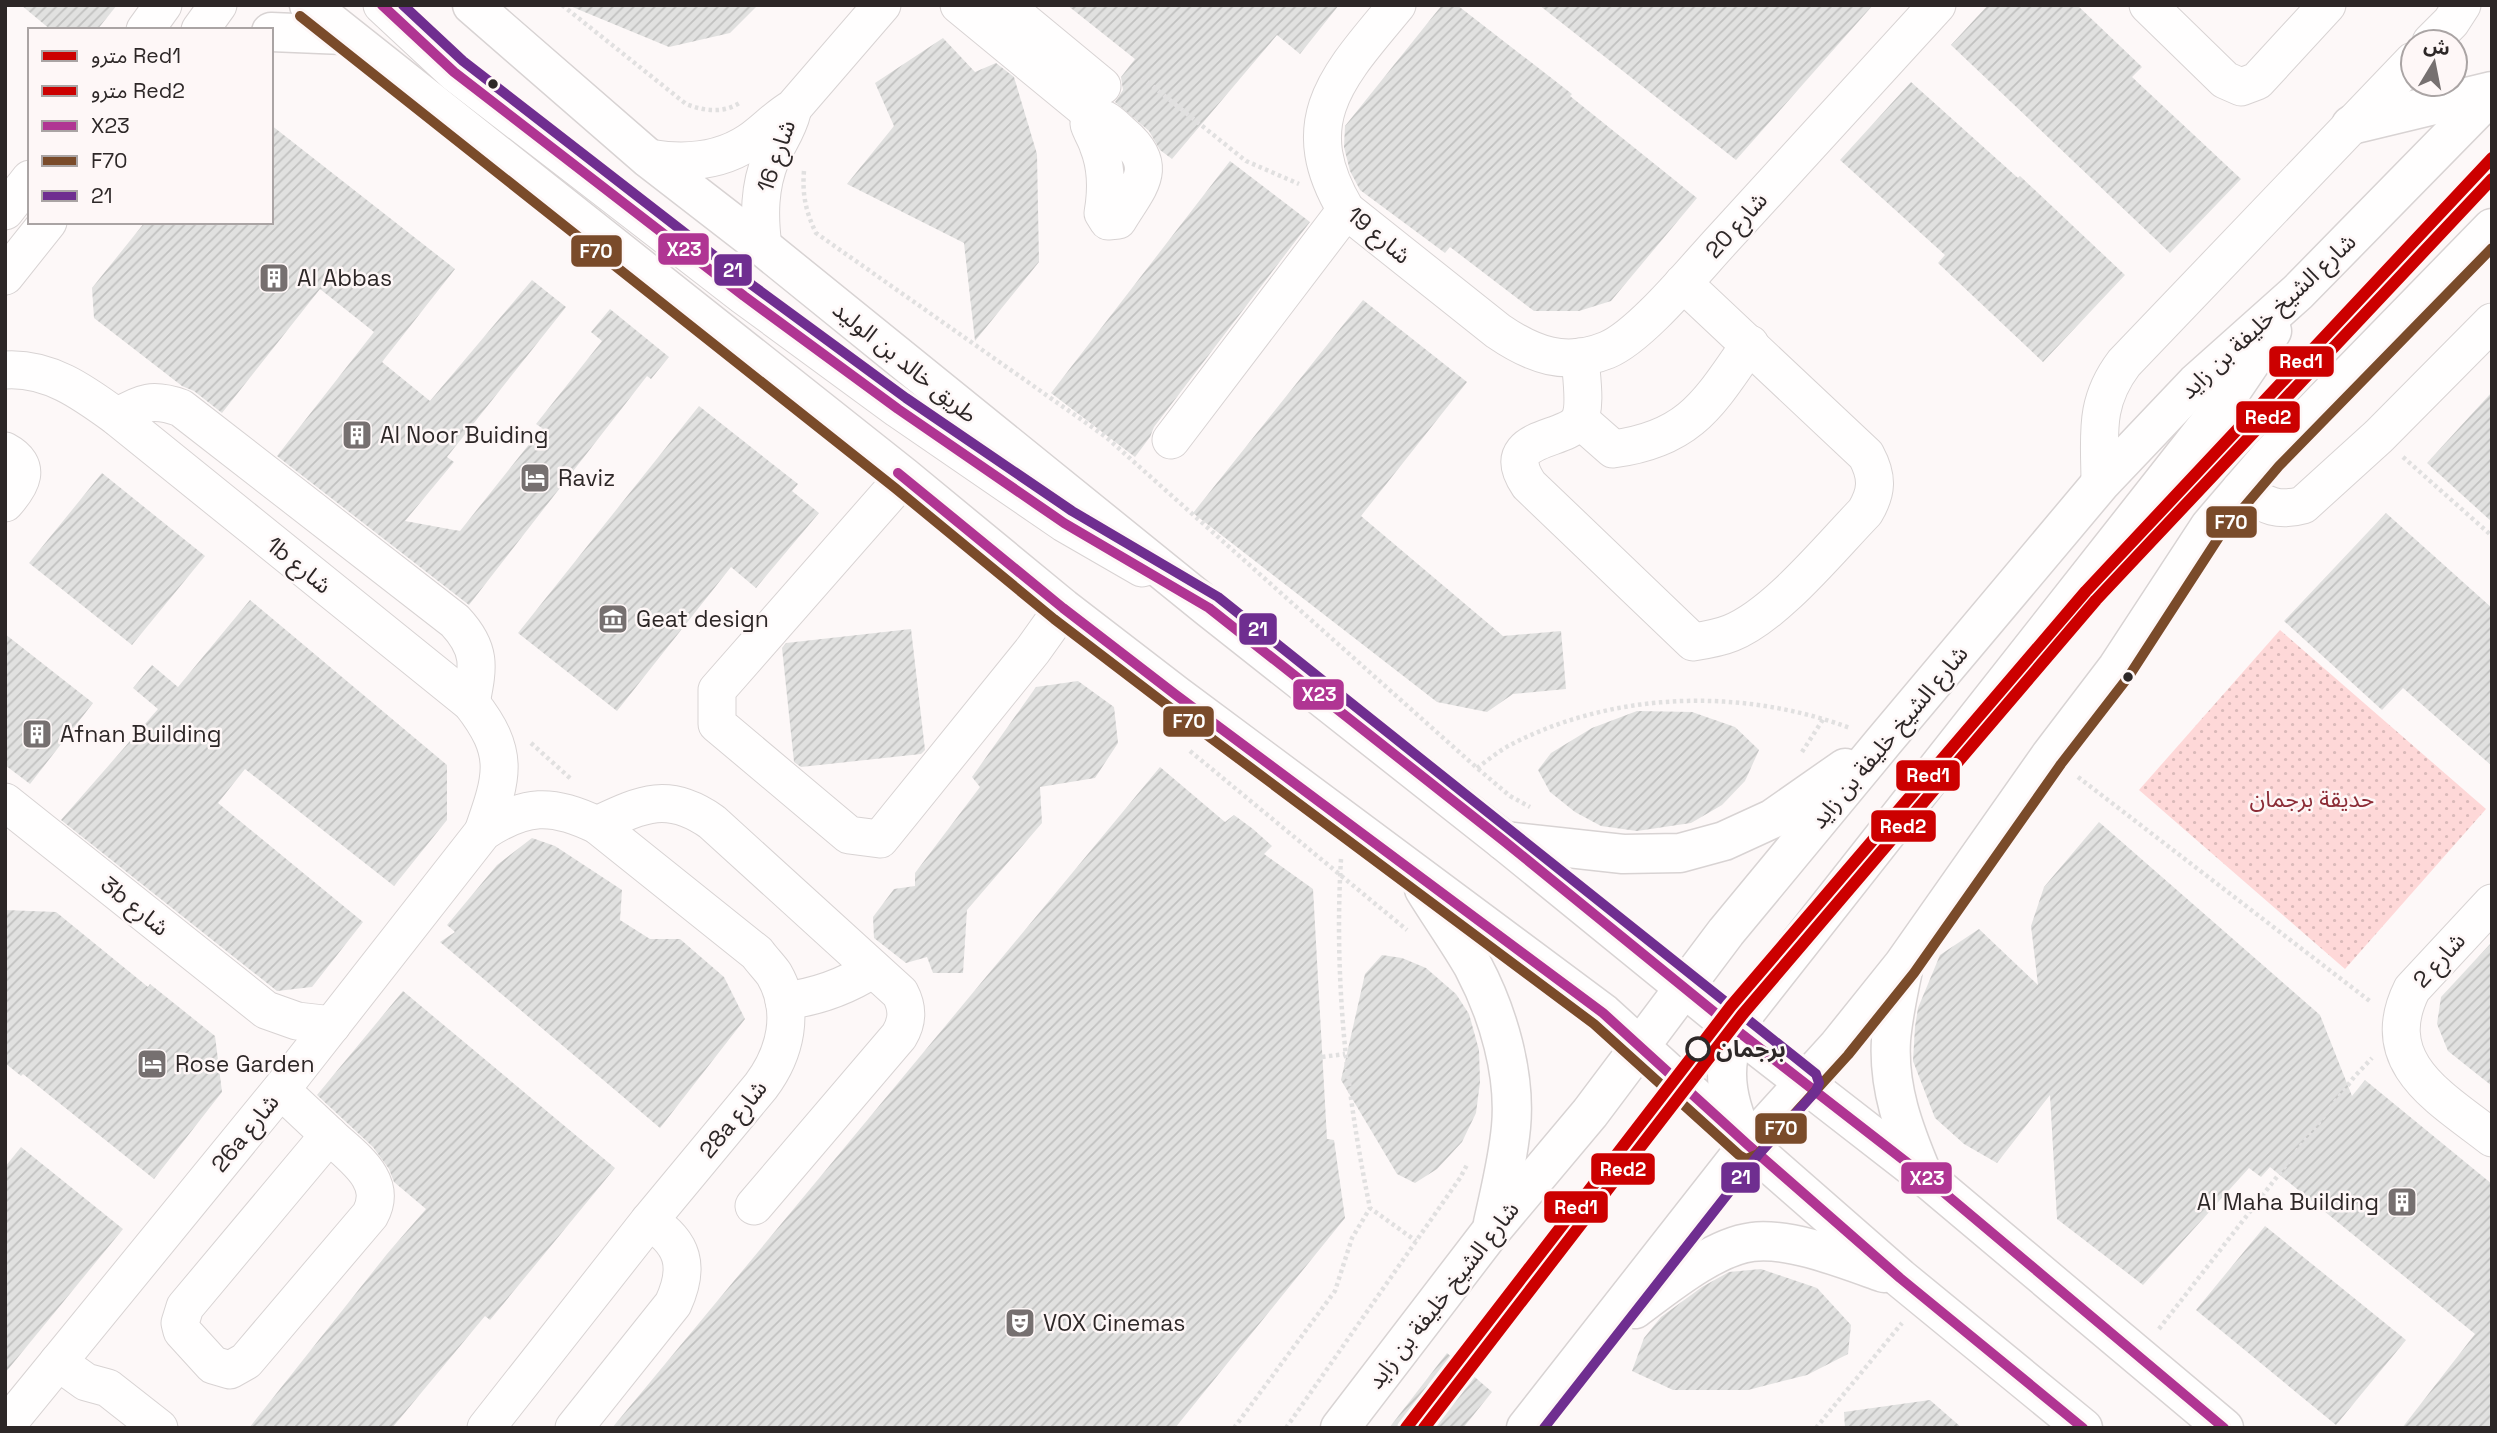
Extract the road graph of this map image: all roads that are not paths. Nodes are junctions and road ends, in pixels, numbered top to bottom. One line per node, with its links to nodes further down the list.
1 (163, 5): 14 (street)
2 (218, 5): 15 (street)
3 (309, 5): 18 (main road)
4 (382, 5): 19 (street)
5 (472, 5): 24 (main road, طريق خالد بن الوليد)
6 (883, 5): 22 (street, شارع 16)
7 (959, 5): 8 (street)
8 (1004, 5)
9 (1396, 5): 26 (street, شارع 19)
10 (1937, 5): 33 (street, شارع 20)
11 (2148, 5): 12 (street)
12 (2328, 5)
13 (2462, 5): 16 (street)
14 (146, 28)
15 (201, 28)
16 (2445, 28)
17 (273, 32): 18 (main road)
18 (344, 35): 31 (main road)
19 (454, 72): 31 (street); 49 (street)
20 (2399, 75): 23 (street)
21 (2492, 92): 23 (main road); 34 (main road, شارع الشيخ خليفة بن زايد)
22 (786, 112): 24 (street, شارع 16); 30 (street, شارع 16)
23 (2351, 125): 45 (street)
24 (648, 158): 30 (main road, طريق خالد بن الوليد)
25 (28, 182): 27 (street)
26 (1341, 202): 36 (street, شارع 19); 42 (street)
27 (5, 211)
28 (46, 224): 32 (street)
29 (2492, 228): 46 (main road)
30 (763, 247): 49 (main road, طريق خالد بن الوليد)
31 (638, 267): 44 (main road)
32 (5, 276)
33 (1683, 283): 37 (street); 38 (street, شارع 20)
34 (2298, 292): 45 (main road, شارع الشيخ خليفة بن زايد); 64 (main road)
35 (2492, 322): 46 (street)
36 (1497, 331): 38 (street, شارع 20)
37 (1750, 344): 41 (street); 41 (street)
38 (1580, 357): 41 (street)
39 (5, 370): 40 (street, 1b شارع)
40 (117, 417): 50 (street, 1b شارع); 50 (street)
41 (1580, 420)
42 (1171, 440)
43 (5, 452): 47 (street)
44 (904, 477): 48 (main road); 48 (street)
45 (2100, 484): 51 (main road, شارع الشيخ خليفة بن زايد)
46 (2240, 490): 58 (main road)
47 (5, 503)
48 (1063, 608): 56 (main road)
49 (1209, 608): 55 (main road, طريق خالد بن الوليد)
50 (480, 715): 54 (street)
51 (1884, 741): 55 (main road); 60 (main road, شارع الشيخ خليفة بن زايد)
52 (8, 811): 62 (street, 3b شارع)
53 (585, 819): 54 (street, 26a شارع); 59 (street); 61 (street, 28a شارع)
54 (483, 832): 63 (street, 26a شارع)
55 (1504, 841): 60 (main road, طريق خالد بن الوليد)
56 (1411, 869): 65 (main road); 74 (main road)
57 (2492, 903): 69 (street, شارع 2)
58 (1903, 965): 67 (main road); 71 (main road)
59 (873, 969): 61 (street); 72 (street)
60 (1685, 987): 64 (main road, طريق خالد بن الوليد); 65 (main road, شارع الشيخ خليفة بن زايد)
61 (784, 1001): 73 (street, 28a شارع)
62 (266, 1010): 63 (street, 3b شارع); 66 (street, 3b شارع)
63 (332, 1026): 66 (street, 26a شارع)
64 (1735, 1028): 67 (main road, طريق خالد بن الوليد); 70 (main road)
65 (1640, 1047): 70 (main road); 74 (main road, شارع الشيخ خليفة بن زايد)
66 (286, 1083): 68 (street); 77 (street, 26a شارع)
67 (1805, 1083): 70 (main road); 71 (main road, طريق خالد بن الوليد)
68 (329, 1135): 68 (street)
69 (2492, 1138)
70 (1748, 1145): 75 (main road); 76 (main road)
71 (1923, 1175): 85 (main road, طريق خالد بن الوليد)
72 (754, 1206)
73 (649, 1221): 80 (street, 28a شارع); 81 (street)
74 (1491, 1231): 82 (main road, شارع الشيخ خليفة بن زايد)
75 (1911, 1288): 76 (main road); 84 (main road)
76 (1594, 1339): 83 (main road)
77 (65, 1354): 78 (street, 26a شارع); 79 (street)
78 (5, 1427)
79 (159, 1428)
80 (486, 1428)
81 (574, 1428)
82 (1340, 1428)
83 (1525, 1428)
84 (2083, 1428)
85 (2224, 1428)

